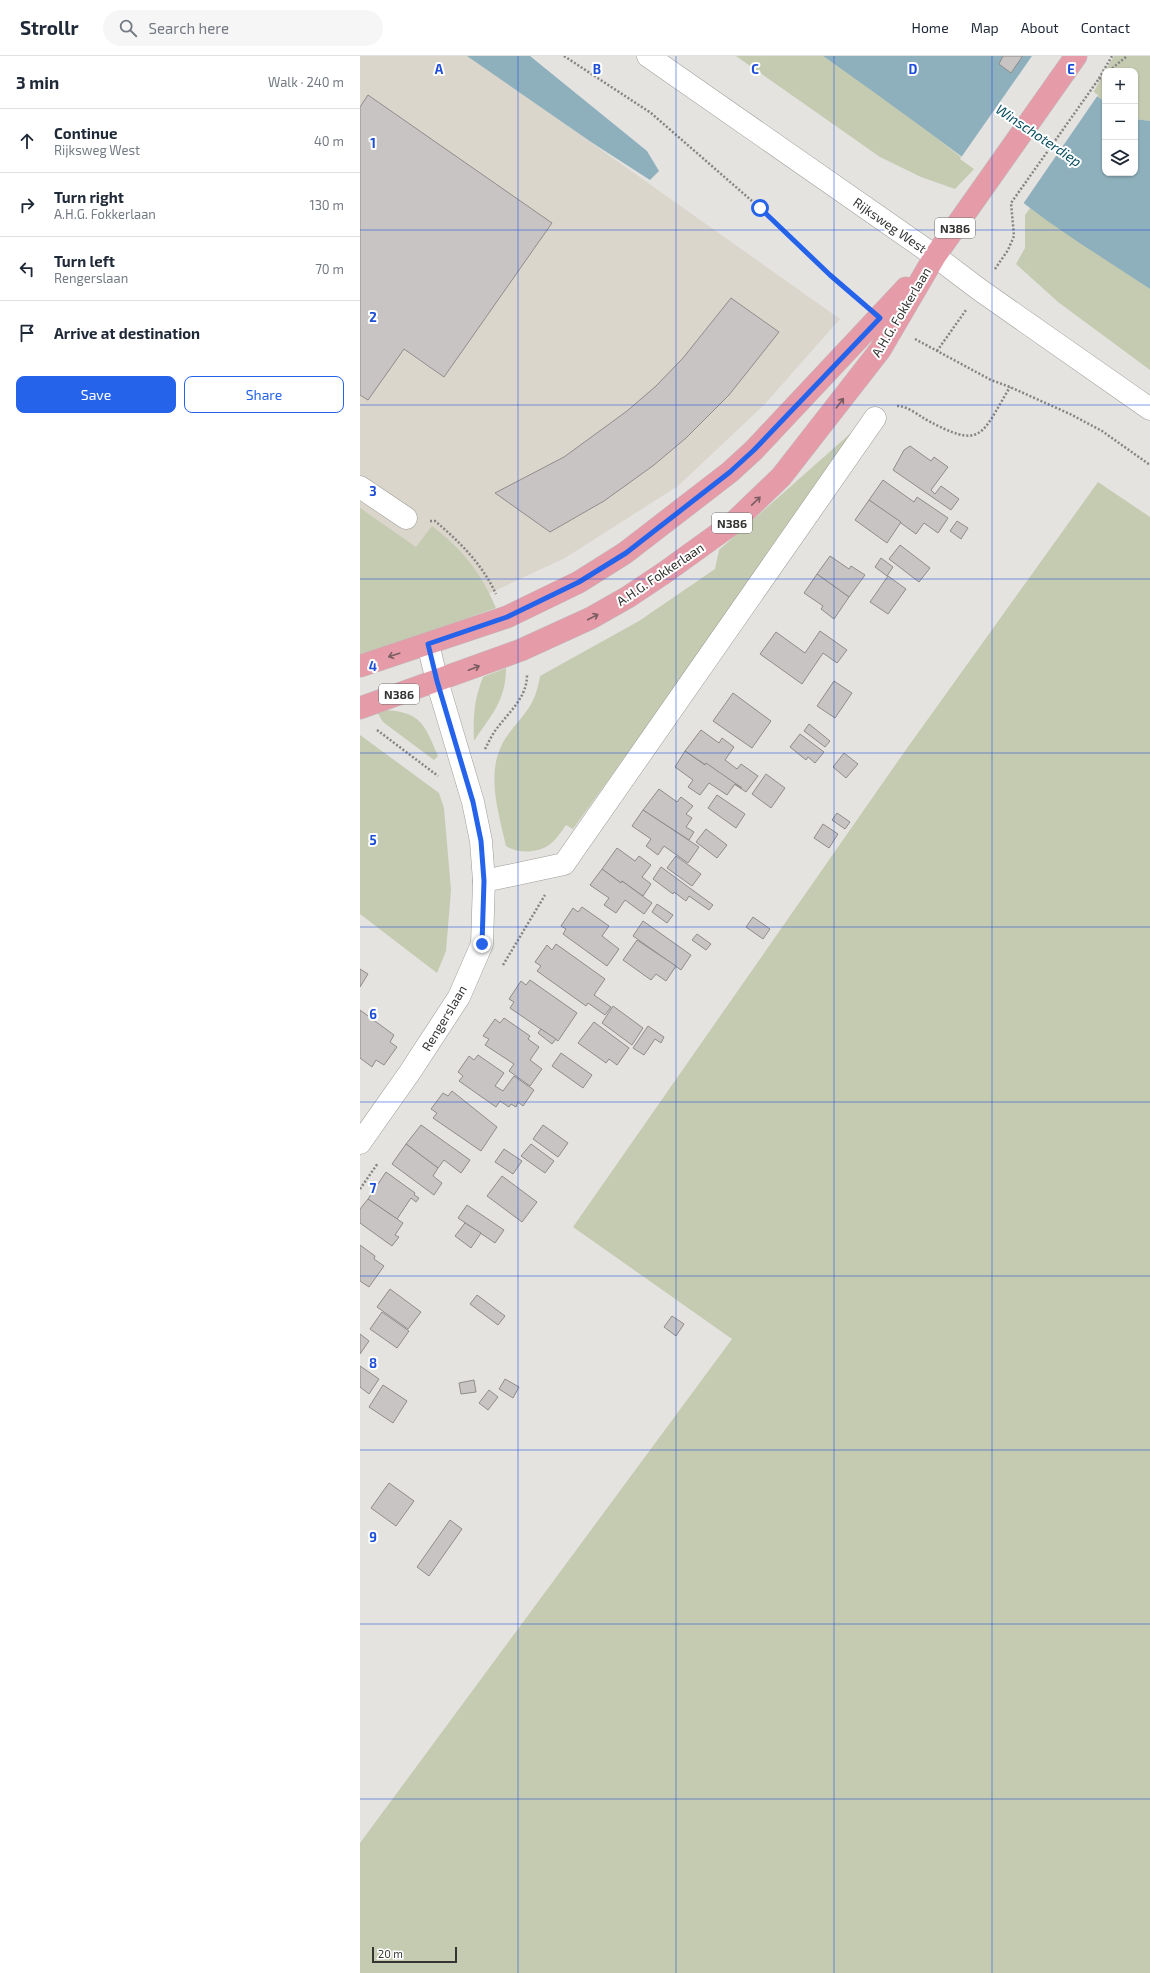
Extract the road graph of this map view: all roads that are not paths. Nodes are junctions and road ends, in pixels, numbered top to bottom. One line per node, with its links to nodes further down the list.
1 (648, 56): 3 (street, Rijksweg West)
2 (1076, 56): 3 (main road, N386)
3 (935, 256): 4 (main road, A.H.G. Fokkerlaan / N386); 5 (street, Rijksweg West)
4 (887, 323): 9 (main road, A.H.G. Fokkerlaan / N386); 11 (main road, A.H.G. Fokkerlaan / N386, one-way to 4)
5 (1150, 410)
6 (875, 418): 13 (street)
7 (360, 487): 8 (street)
8 (406, 518)
9 (428, 644): 10 (main road, A.H.G. Fokkerlaan / N386, one-way to 10); 11 (street, Rengerslaan)
10 (360, 666)
11 (437, 681): 12 (main road, A.H.G. Fokkerlaan / N386); 13 (street, Rengerslaan)
12 (362, 707)
13 (484, 881): 14 (street, Rengerslaan)
14 (360, 1143)

